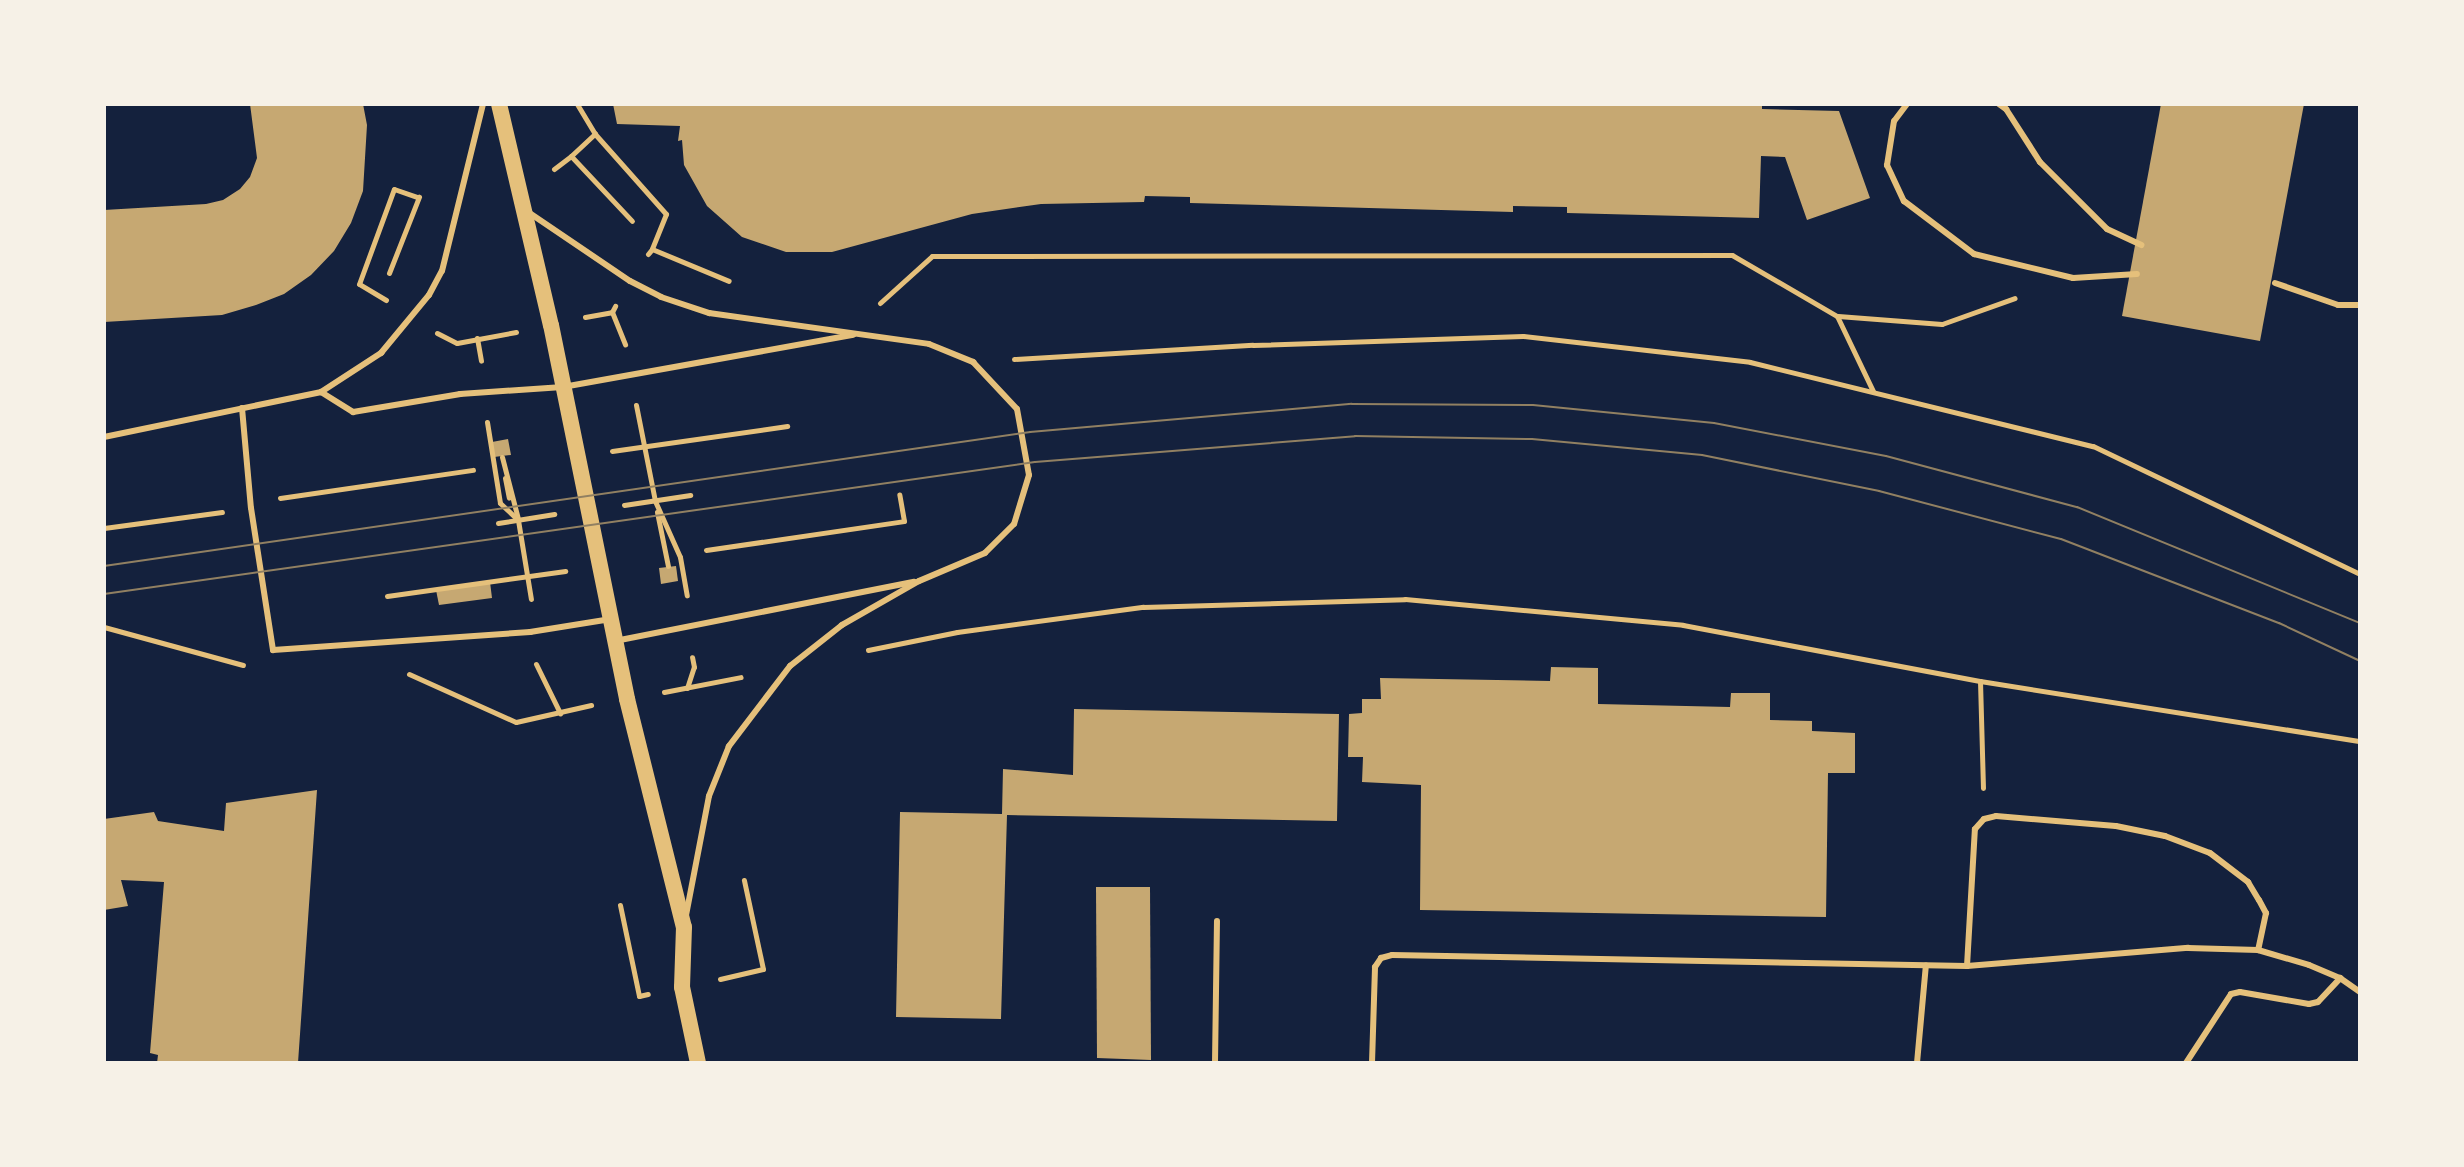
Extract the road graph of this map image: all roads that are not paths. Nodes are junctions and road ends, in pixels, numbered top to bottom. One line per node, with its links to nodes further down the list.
1 (483, 104): 12 (lane)
2 (499, 104): 5 (main road)
3 (1907, 104): 7 (lane)
4 (1999, 104): 6 (lane)
5 (522, 207): 10 (lane); 11 (main road)
6 (2142, 245)
7 (2137, 274)
8 (2275, 283): 9 (lane)
9 (2360, 305)
10 (859, 334): 11 (lane); 15 (lane)
11 (563, 387): 12 (lane); 16 (main road)
12 (321, 392): 13 (lane)
13 (242, 408): 14 (lane); 16 (lane)
14 (104, 437)
15 (919, 581): 17 (lane); 19 (lane)
16 (611, 619): 17 (main road)
17 (615, 641): 19 (main road)
18 (1217, 921): 26 (lane)
19 (684, 927): 25 (main road)
20 (2258, 950): 22 (lane); 22 (lane); 23 (lane)
21 (1926, 965): 22 (lane); 27 (lane); 28 (lane)
22 (1967, 966)
23 (2340, 978): 24 (lane); 29 (lane)
24 (2360, 992)
25 (698, 1063)
26 (1215, 1063)
27 (1372, 1063)
28 (1917, 1063)
29 (2186, 1063)

